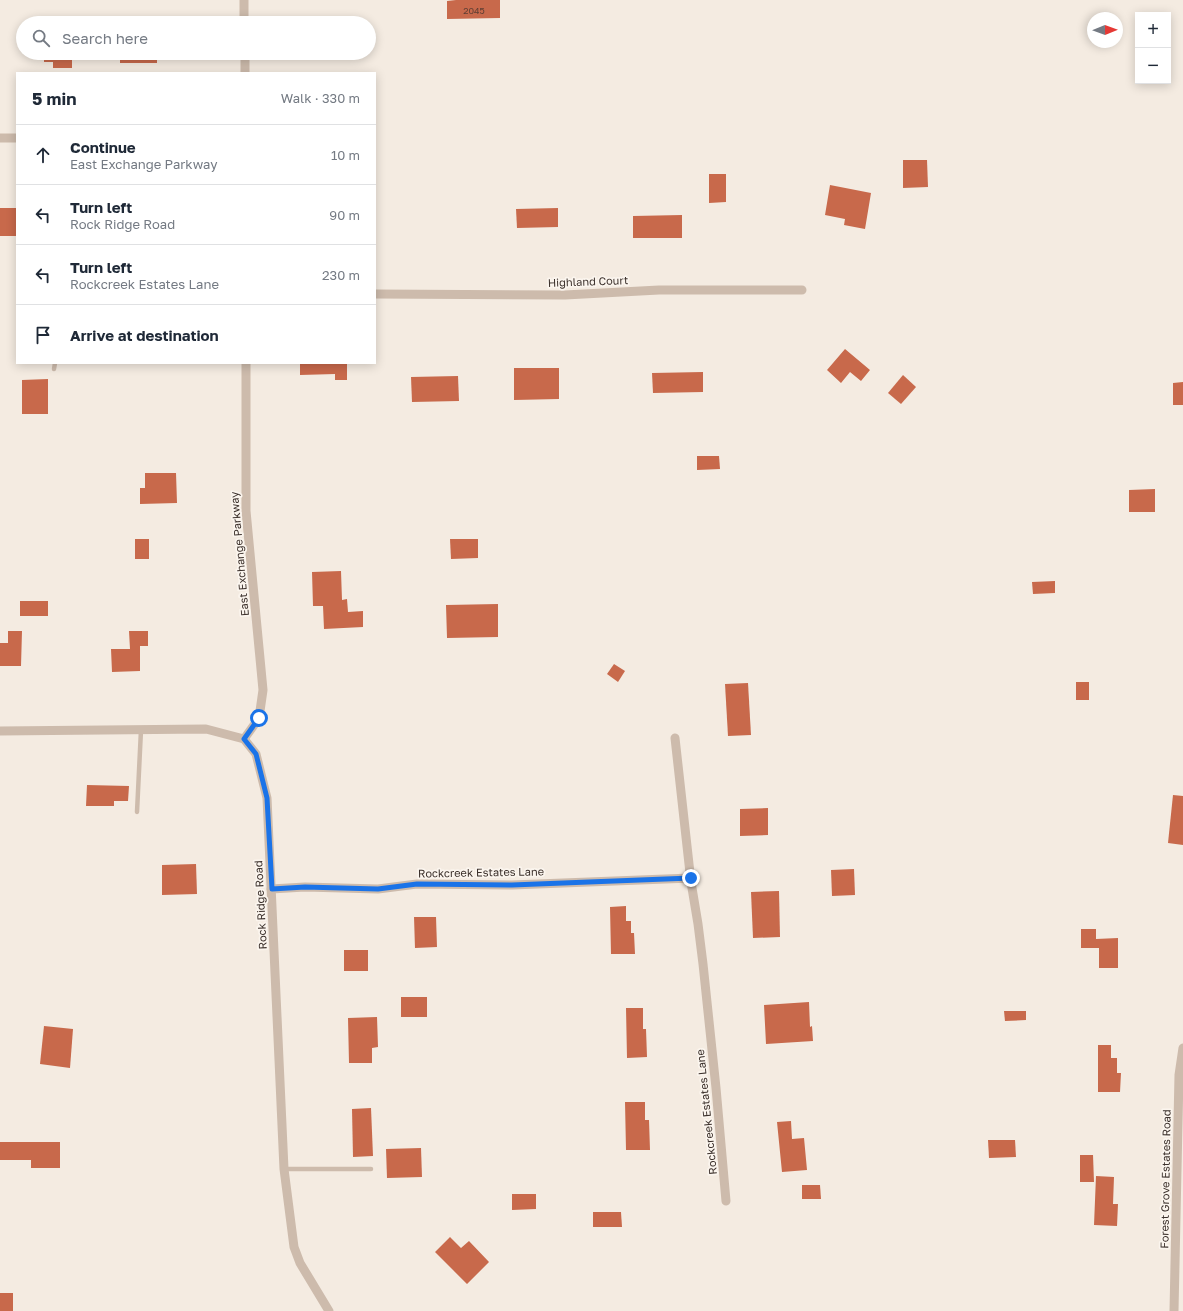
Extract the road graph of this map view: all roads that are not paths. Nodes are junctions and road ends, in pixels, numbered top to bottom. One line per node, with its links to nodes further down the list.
1 (244, 0): 2 (street)
2 (244, 16)
3 (245, 60): 4 (street)
4 (245, 72)
5 (0, 138): 6 (street)
6 (16, 138)
7 (802, 290): 8 (street, Highland Court)
8 (376, 294)
9 (55, 364): 11 (lane)
10 (246, 364): 15 (street, East Exchange Parkway)
11 (54, 369)
12 (141, 730): 13 (street); 15 (street); 16 (lane)
13 (0, 731)
14 (675, 738): 17 (street, Rockcreek Estates Lane)
15 (244, 739): 18 (street, Rock Ridge Road)
16 (137, 812)
17 (691, 878): 18 (street, Rockcreek Estates Lane); 22 (street, Rockcreek Estates Lane)
18 (272, 889): 20 (street, Rock Ridge Road)
19 (1183, 1048): 24 (street, Forest Grove Estates Road)
20 (284, 1169): 21 (lane); 23 (street, Rock Ridge Road)
21 (371, 1169)
22 (726, 1201)
23 (329, 1311)
24 (1174, 1311)

